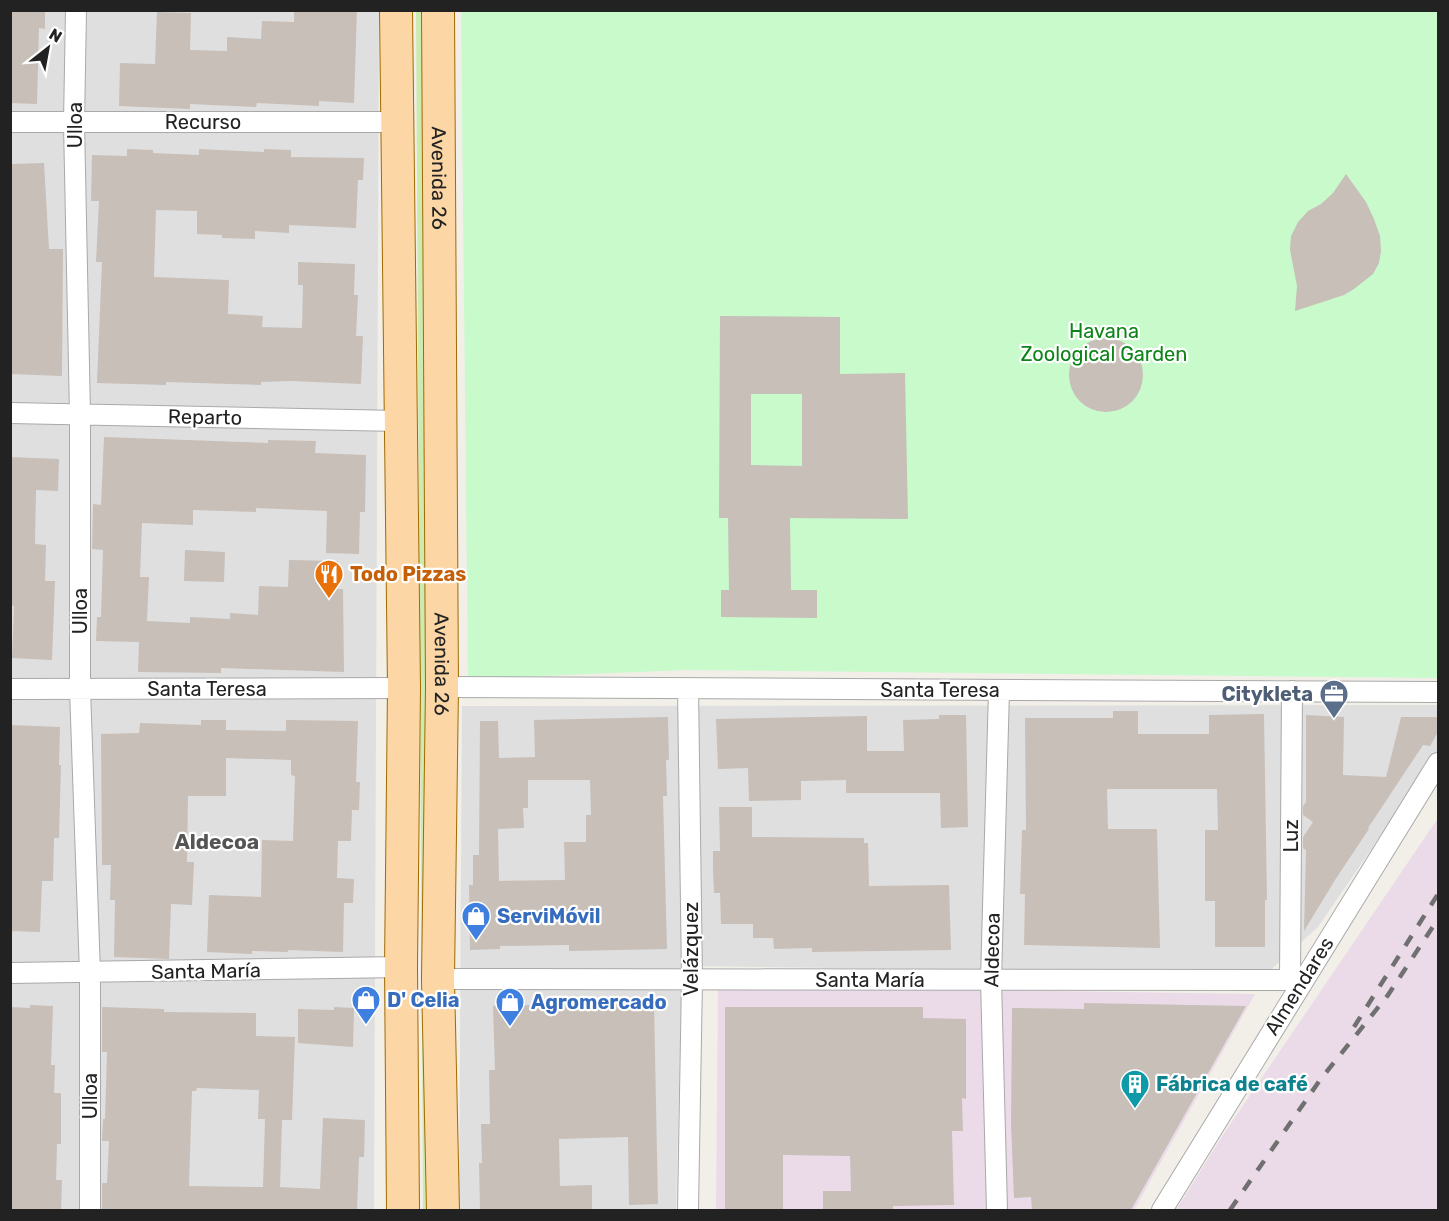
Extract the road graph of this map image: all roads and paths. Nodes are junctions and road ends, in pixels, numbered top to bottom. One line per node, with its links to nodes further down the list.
1 (76, 10): 6 (street, Ulloa)
2 (396, 10): 5 (main road, Avenida 26)
3 (438, 10): 10 (main road, Avenida 26)
4 (10, 122): 6 (street, Recurso)
5 (396, 122): 6 (street, Recurso); 9 (main road, Avenida 26)
6 (74, 123): 8 (street, Ulloa)
7 (10, 413): 8 (street, Reparto)
8 (80, 414): 9 (street, Reparto); 14 (street, Ulloa)
9 (399, 421): 11 (main road, Avenida 26)
10 (442, 687): 12 (street, Santa Teresa); 22 (main road, Avenida 26)
11 (404, 688): 14 (street, Santa Teresa); 19 (main road, Avenida 26)
12 (688, 688): 15 (street, Santa Teresa); 23 (street, Velázquez)
13 (10, 689): 14 (street, Santa Teresa)
14 (80, 689): 20 (street, Ulloa)
15 (999, 690): 16 (street, Santa Teresa); 24 (street, Aldecoa)
16 (1292, 691): 17 (street, Santa Teresa); 25 (street, Luz)
17 (1438, 692)
18 (1438, 763): 25 (street, Almendares)
19 (401, 967): 20 (street, Santa María); 27 (main road, Avenida 26)
20 (90, 973): 21 (street, Santa María); 26 (street, Ulloa)
21 (10, 974)
22 (438, 979): 23 (street, Santa María); 28 (main road, Avenida 26)
23 (692, 979): 24 (street, Santa María); 29 (street, Velázquez)
24 (990, 980): 25 (street, Santa María); 30 (street, Aldecoa)
25 (1296, 980): 31 (street, Almendares)
26 (90, 1210)
27 (403, 1210)
28 (443, 1210)
29 (688, 1210)
30 (997, 1210)
31 (1161, 1210)

